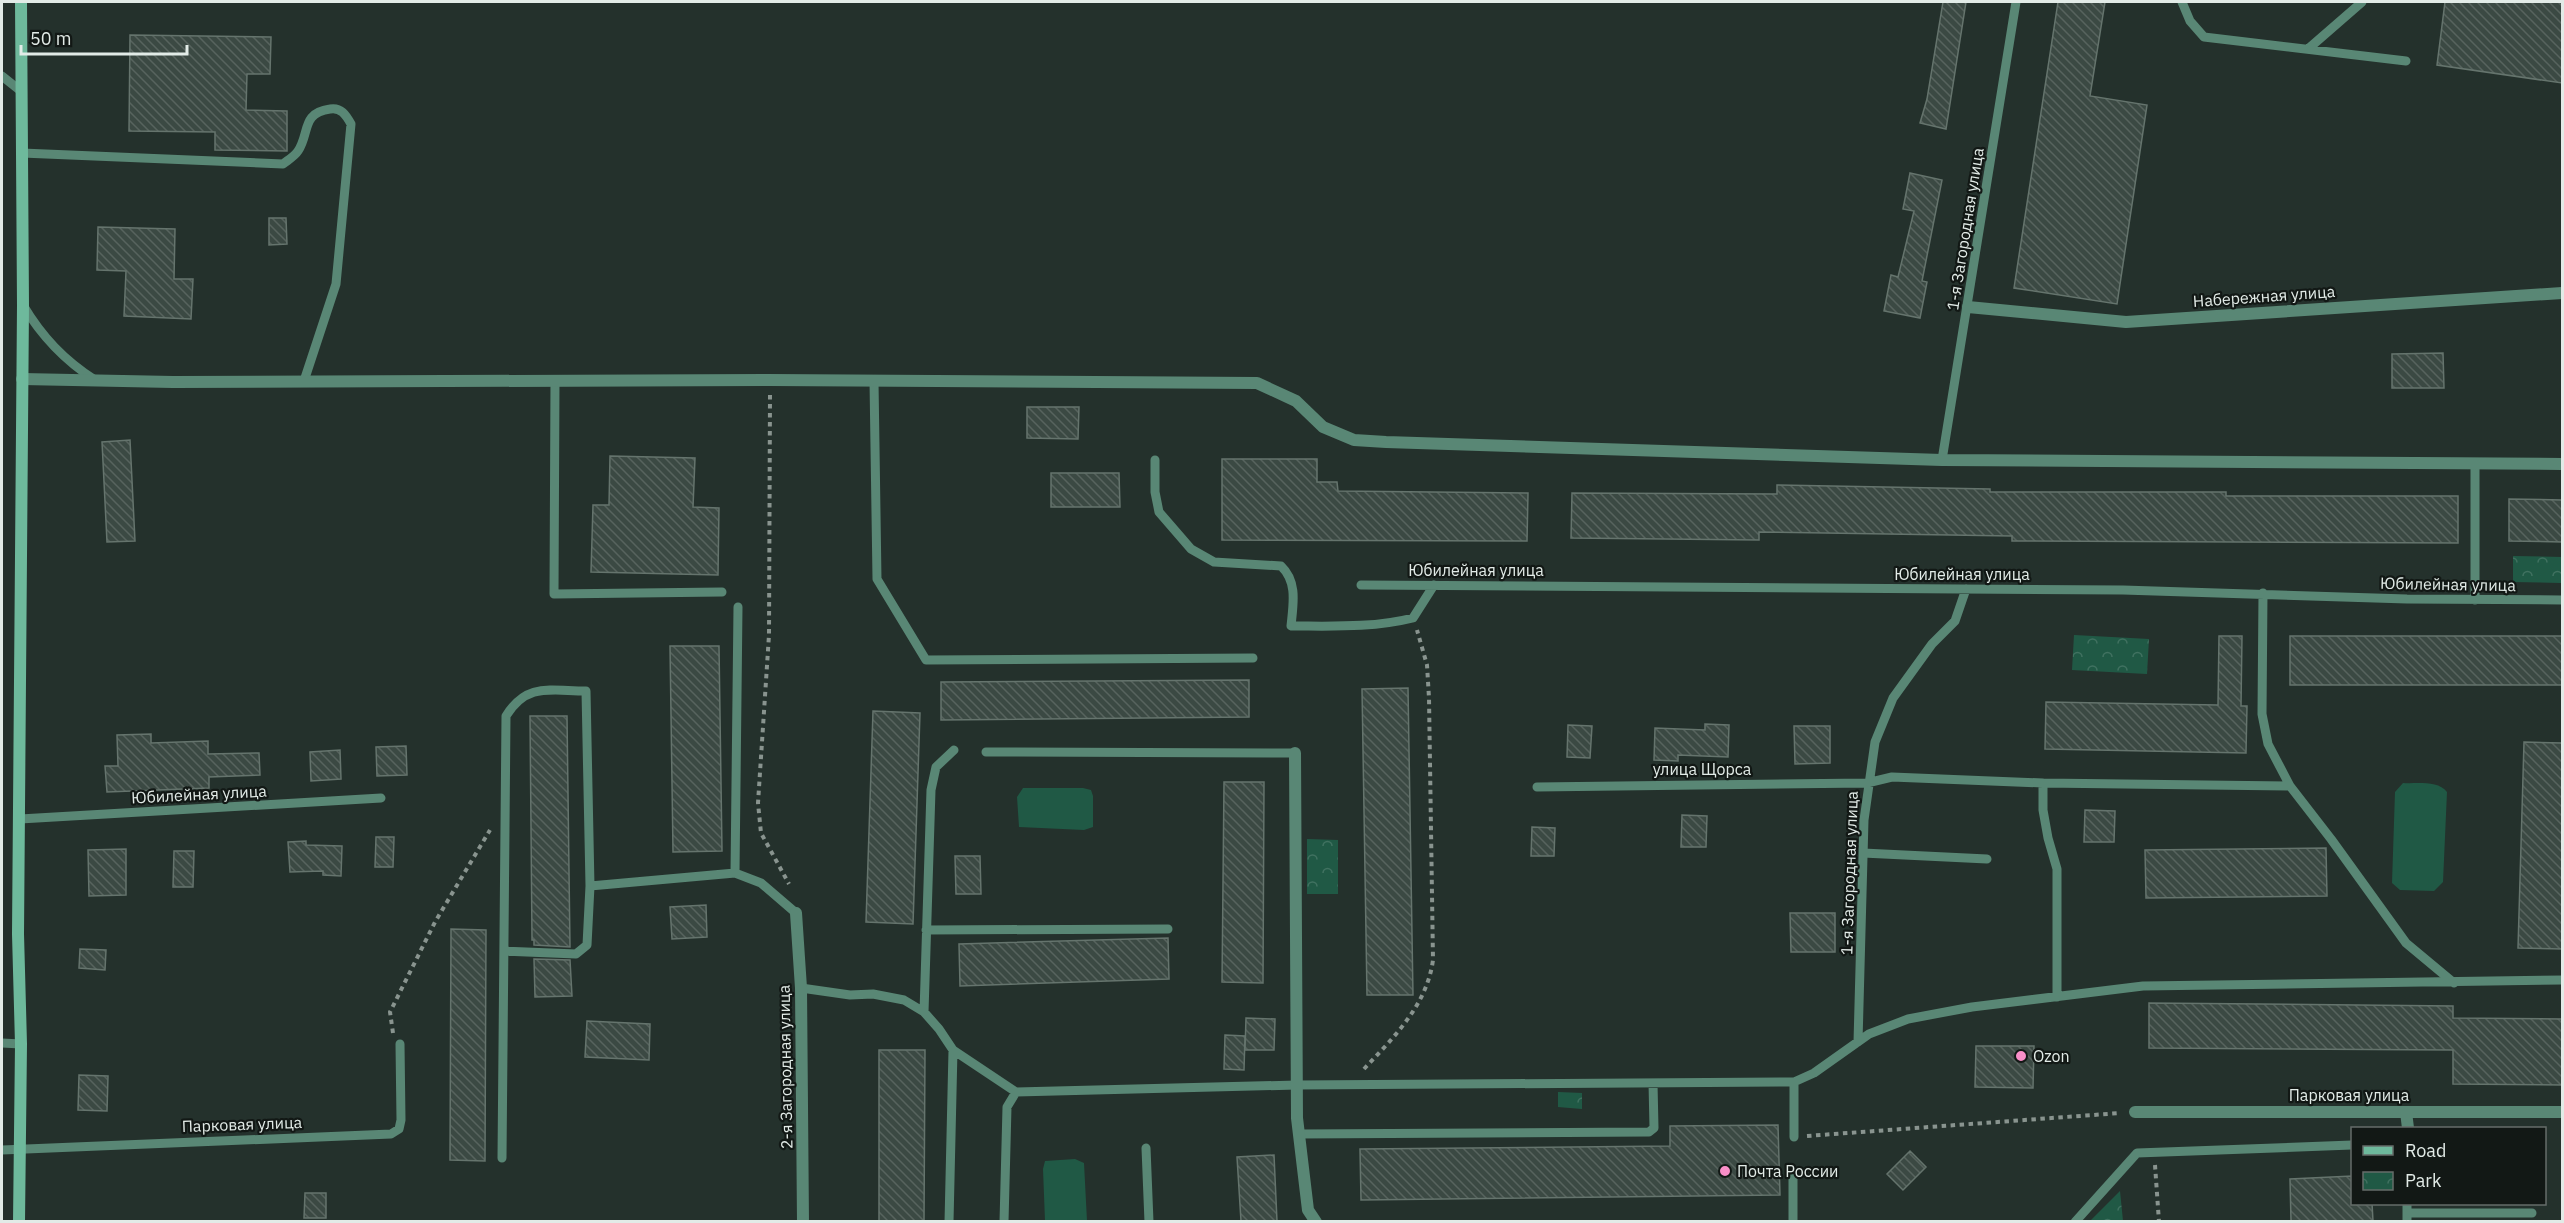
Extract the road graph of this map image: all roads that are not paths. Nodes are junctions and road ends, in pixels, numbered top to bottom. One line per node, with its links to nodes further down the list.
1 (21, 2): 8 (main road)
2 (2016, 2): 12 (lane, 1-я Загородная улица)
3 (2182, 2): 5 (lane)
4 (2362, 2): 5 (lane)
5 (2308, 49): 6 (lane)
6 (2406, 61)
7 (2, 76): 8 (lane)
8 (22, 92): 9 (main road)
9 (22, 153): 11 (main road); 16 (lane)
10 (2562, 293): 12 (street, Набережная улица)
11 (23, 305): 13 (main road); 15 (lane)
12 (1968, 307): 19 (lane, 1-я Загородная улица)
13 (22, 379): 15 (street); 39 (main road)
14 (555, 380): 16 (street); 17 (street); 25 (lane)
15 (96, 381): 16 (street)
16 (304, 381)
17 (874, 381): 19 (street); 30 (lane)
18 (1155, 460): 23 (lane)
19 (1942, 460): 20 (street)
20 (2475, 463): 21 (street); 27 (lane)
21 (2562, 464)
22 (1361, 585): 23 (lane, Юбилейная улица)
23 (1434, 585): 24 (lane, Юбилейная улица)
24 (1966, 589): 26 (lane, Юбилейная улица); 34 (lane, 1-я Загородная улица)
25 (722, 592)
26 (2263, 593): 27 (lane, Юбилейная улица); 36 (lane)
27 (2475, 600): 28 (lane, Юбилейная улица)
28 (2562, 600)
29 (738, 607): 42 (lane)
30 (1253, 658)
31 (954, 750): 46 (lane)
32 (986, 752): 33 (lane)
33 (1295, 753): 60 (street)
34 (1867, 783): 35 (lane, улица Щорса); 37 (lane, улица Щорса); 40 (lane, 1-я Загородная улица)
35 (2043, 783): 36 (lane, улица Щорса); 51 (lane)
36 (2290, 786): 49 (lane)
37 (1537, 787)
38 (381, 798): 39 (lane, Юбилейная улица)
39 (20, 819): 55 (main road)
40 (1863, 853): 41 (lane); 53 (lane, 1-я Загородная улица)
41 (1987, 860)
42 (735, 873): 43 (lane); 44 (lane)
43 (590, 886): 47 (lane); 47 (lane)
44 (796, 913): 50 (street, 2-я Загородная улица)
45 (1168, 929): 46 (lane)
46 (926, 930): 52 (lane)
47 (504, 951): 72 (lane)
48 (2562, 980): 49 (lane)
49 (2454, 983): 51 (lane)
50 (801, 988): 52 (lane); 77 (street, 2-я Загородная улица)
51 (2057, 997): 53 (lane)
52 (924, 1012): 57 (lane)
53 (1858, 1042): 58 (lane)
54 (2, 1043): 55 (lane)
55 (21, 1044): 71 (main road)
56 (400, 1044): 71 (lane, Парковая улица)
57 (953, 1050): 61 (lane); 78 (lane)
58 (1794, 1082): 59 (lane); 67 (lane)
59 (1653, 1083): 60 (lane); 66 (lane)
60 (1298, 1085): 61 (lane); 66 (street)
61 (1016, 1092): 79 (lane)
62 (2135, 1112): 63 (street, Парковая улица)
63 (2406, 1112): 64 (street, Парковая улица); 65 (street)
64 (2562, 1112)
65 (2408, 1127)
66 (1299, 1134): 81 (street)
67 (1794, 1137)
68 (2351, 1145): 83 (lane)
69 (1146, 1149): 80 (lane)
70 (2, 1150): 71 (lane, Парковая улица)
71 (19, 1150): 76 (main road)
72 (502, 1158)
73 (1793, 1177): 82 (lane)
74 (2407, 1213): 75 (lane)
75 (2532, 1213)
76 (19, 1221)
77 (803, 1221)
78 (949, 1221)
79 (1004, 1221)
80 (1149, 1221)
81 (1316, 1221)
82 (1793, 1221)
83 (2075, 1221)

